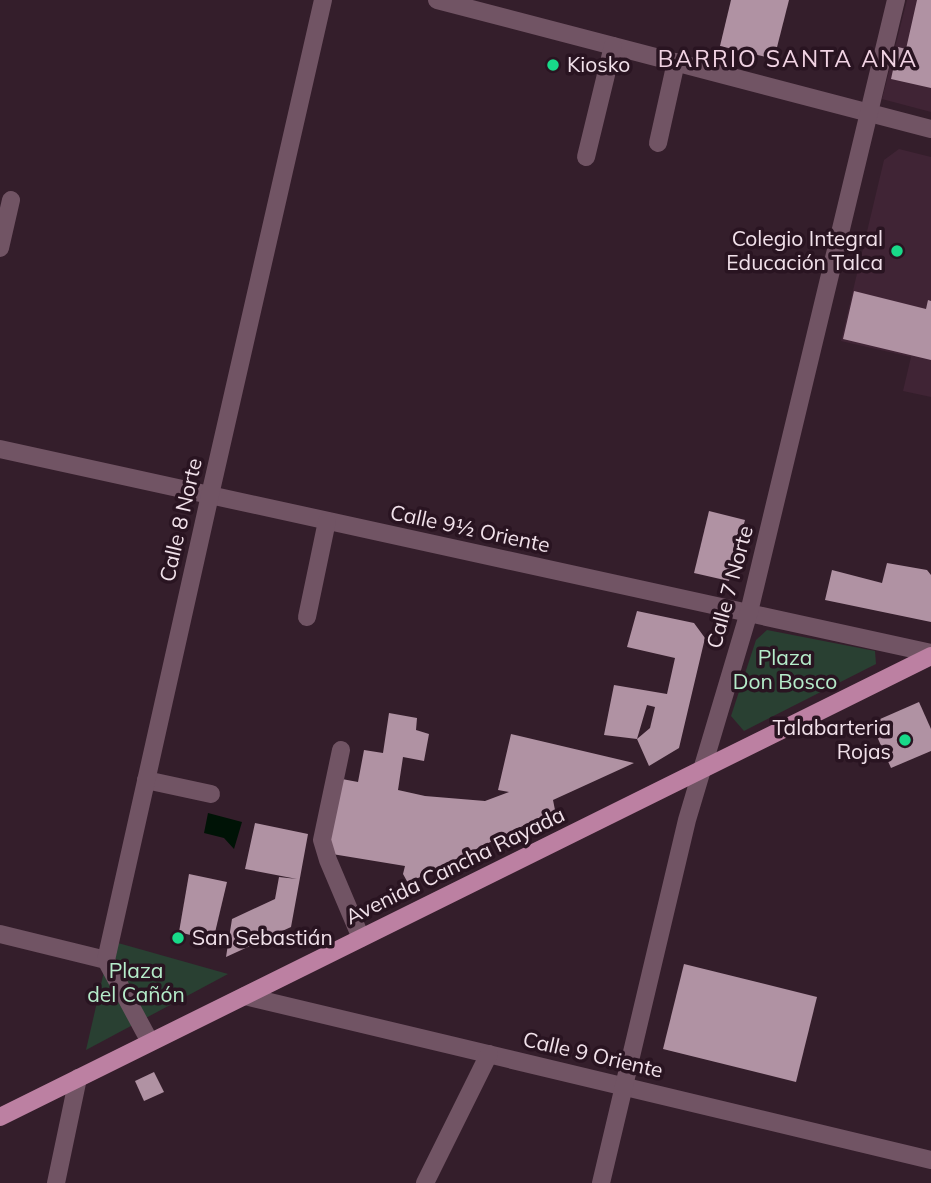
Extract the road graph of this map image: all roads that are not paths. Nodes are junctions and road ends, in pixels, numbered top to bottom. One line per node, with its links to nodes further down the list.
1 (323, 0): 13 (street, Calle 8 Norte)
2 (437, 0): 4 (street)
3 (895, 0): 6 (street, Calle 7 Norte)
4 (613, 46): 5 (street); 9 (street)
5 (676, 62): 6 (street); 8 (street)
6 (868, 113): 7 (street); 15 (street, Calle 7 Norte)
7 (931, 129)
8 (657, 143)
9 (586, 157)
10 (11, 200): 11 (street)
11 (0, 248)
12 (0, 449): 13 (street, Calle 9½ Oriente)
13 (209, 495): 14 (street, Calle 9½ Oriente); 20 (street, Calle 8 Norte)
14 (327, 521): 15 (street, Calle 9½ Oriente); 16 (street)
15 (748, 612): 17 (street, Calle 9½ Oriente); 19 (street, Calle 7 Norte)
16 (307, 617)
17 (931, 655): 19 (main road, Avenida Cancha Rayada)
18 (341, 750): 23 (street)
19 (702, 770): 23 (main road, Avenida Cancha Rayada); 29 (street, Calle 7 Norte)
20 (146, 780): 21 (street); 24 (street, Calle 8 Norte)
21 (211, 794)
22 (0, 934): 24 (street)
23 (361, 939): 25 (main road, Avenida Cancha Rayada)
24 (106, 960): 26 (street)
25 (245, 996): 26 (main road, Avenida Cancha Rayada); 27 (street, Calle 9 Oriente)
26 (150, 1042): 28 (main road, Avenida Cancha Rayada)
27 (489, 1054): 29 (street, Calle 9 Oriente); 33 (street)
28 (78, 1078): 30 (main road, Avenida Cancha Rayada); 32 (street)
29 (624, 1086): 31 (street, Calle 9 Oriente); 34 (street, Calle 7 Norte)
30 (0, 1117)
31 (931, 1160)
32 (56, 1183)
33 (425, 1183)
34 (601, 1183)

